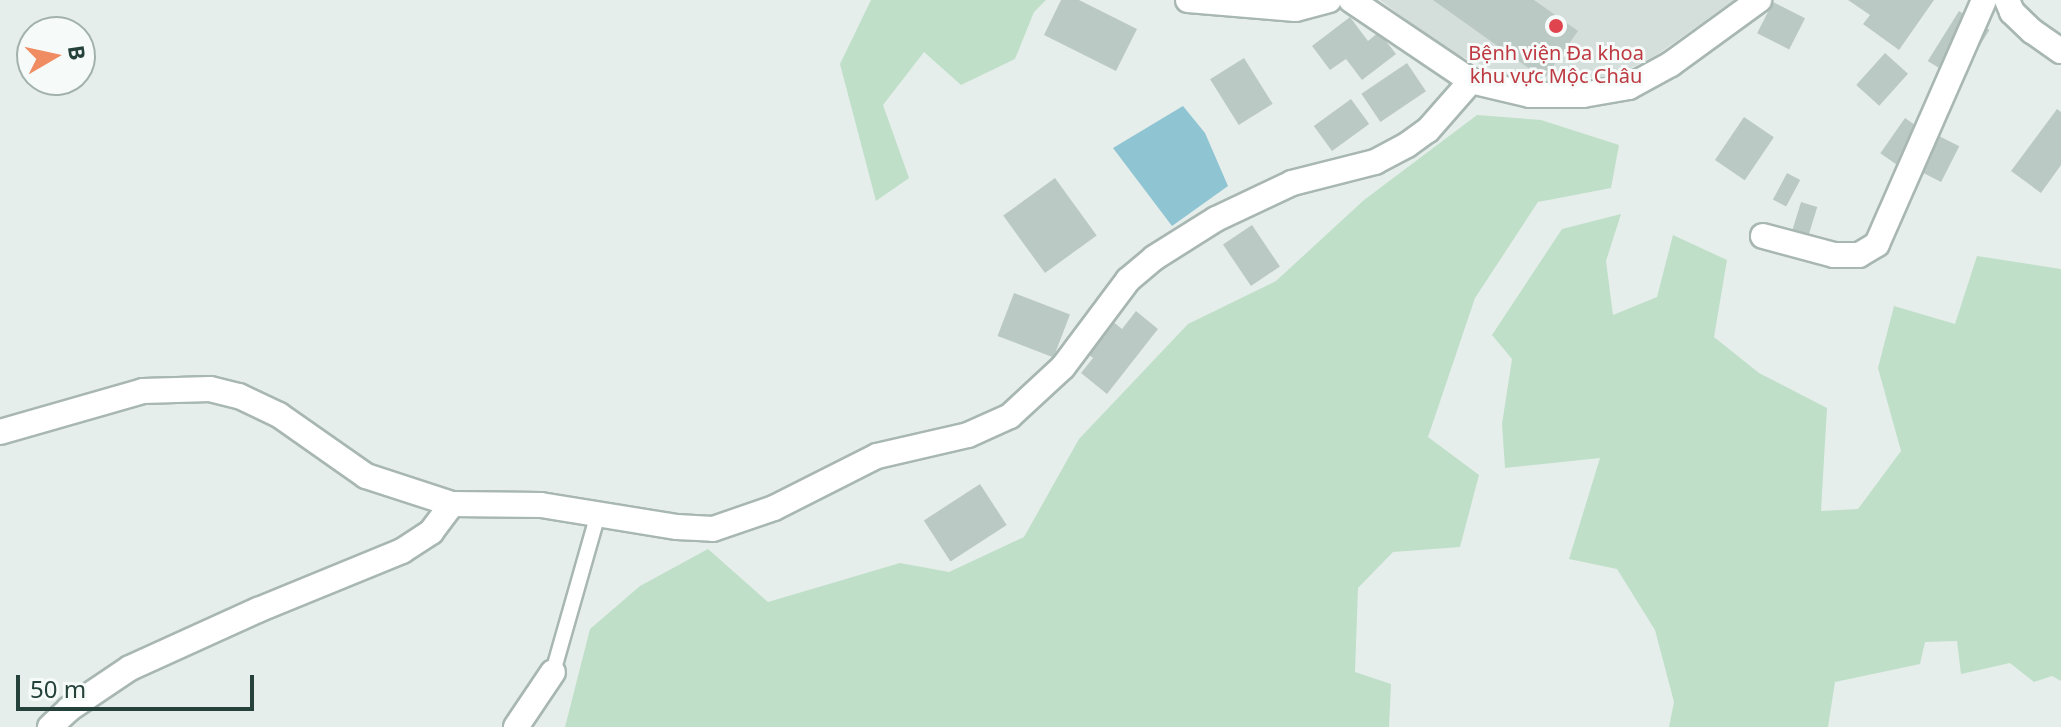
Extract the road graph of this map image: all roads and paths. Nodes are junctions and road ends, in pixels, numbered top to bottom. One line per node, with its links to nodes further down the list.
1 (1188, 0): 2 (street)
2 (1329, 0)
3 (1351, 0): 8 (street)
4 (1759, 0): 8 (street)
5 (1984, 0): 9 (street)
6 (2007, 0): 7 (street)
7 (2061, 51)
8 (1471, 81): 12 (street)
9 (1763, 236)
10 (0, 432): 11 (street)
11 (452, 504): 12 (street); 14 (street)
12 (598, 514): 13 (lane)
13 (553, 672): 15 (street)
14 (50, 727)
15 (516, 727)

